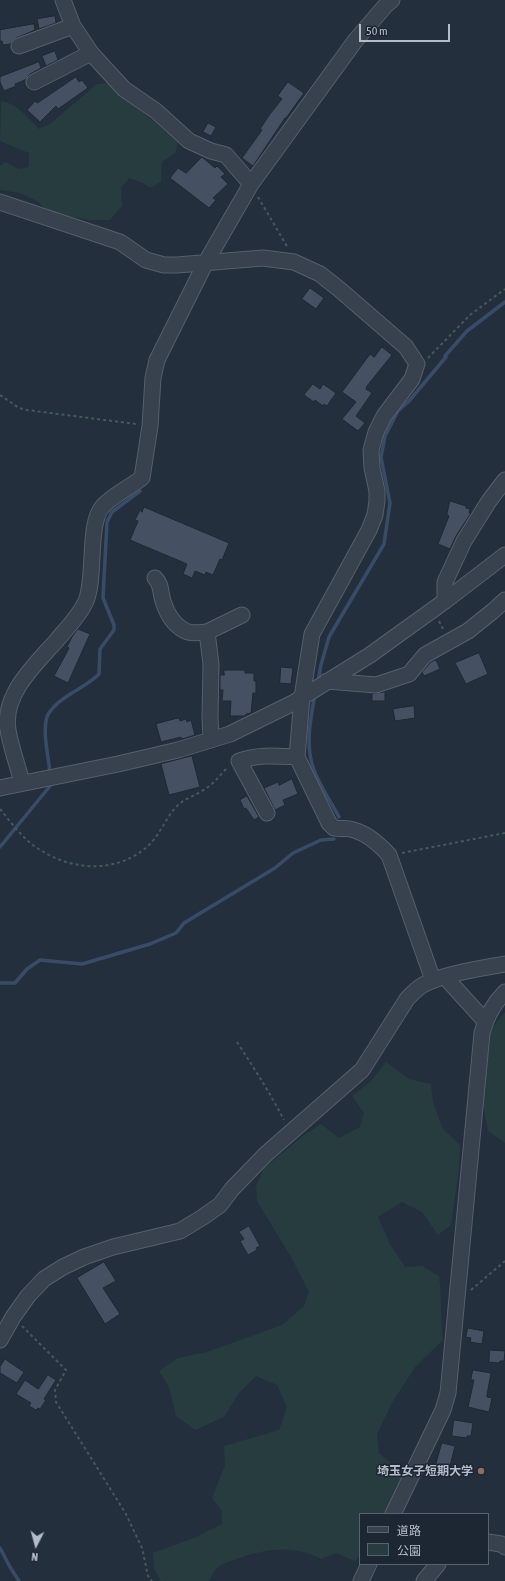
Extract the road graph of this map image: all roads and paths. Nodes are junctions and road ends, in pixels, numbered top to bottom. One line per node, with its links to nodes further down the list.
1 (63, 0): 3 (street)
2 (392, 0): 7 (street)
3 (73, 26): 4 (street); 5 (street)
4 (19, 46)
5 (91, 53): 6 (street); 7 (street)
6 (34, 82)
7 (251, 184): 9 (street); 10 (path)
8 (0, 202): 9 (street)
9 (206, 262): 10 (street); 14 (street)
10 (294, 262): 12 (street)
11 (505, 289): 12 (path)
12 (416, 364): 25 (street)
13 (0, 395): 14 (path)
14 (150, 426): 29 (street)
15 (505, 480): 19 (street)
16 (505, 555): 19 (street)
17 (155, 578): 22 (street)
18 (505, 600): 23 (street)
19 (445, 601): 20 (street)
20 (432, 610): 23 (path); 24 (street)
21 (242, 615): 22 (street)
22 (207, 632): 26 (street)
23 (450, 641): 24 (street)
24 (327, 681): 25 (street)
25 (302, 697): 26 (street); 27 (street)
26 (211, 740): 29 (street)
27 (297, 757): 28 (street); 34 (street)
28 (239, 761): 31 (path); 32 (street)
29 (22, 783): 30 (street)
30 (0, 788)
31 (0, 809)
32 (267, 813)
33 (505, 833): 34 (path)
34 (390, 855): 36 (street)
35 (505, 964): 36 (street)
36 (439, 979): 38 (street); 40 (street)
37 (505, 992): 38 (street)
38 (485, 1021): 42 (street)
39 (237, 1042): 40 (path)
40 (290, 1132): 43 (street)
41 (505, 1261): 42 (path)
42 (457, 1299): 45 (street)
43 (13, 1317): 44 (street); 50 (path)
44 (0, 1340)
45 (393, 1513)
46 (489, 1542): 47 (street)
47 (505, 1547)
48 (369, 1565): 51 (street)
49 (437, 1565): 52 (street)
50 (152, 1581)
51 (361, 1581)
52 (424, 1581)

